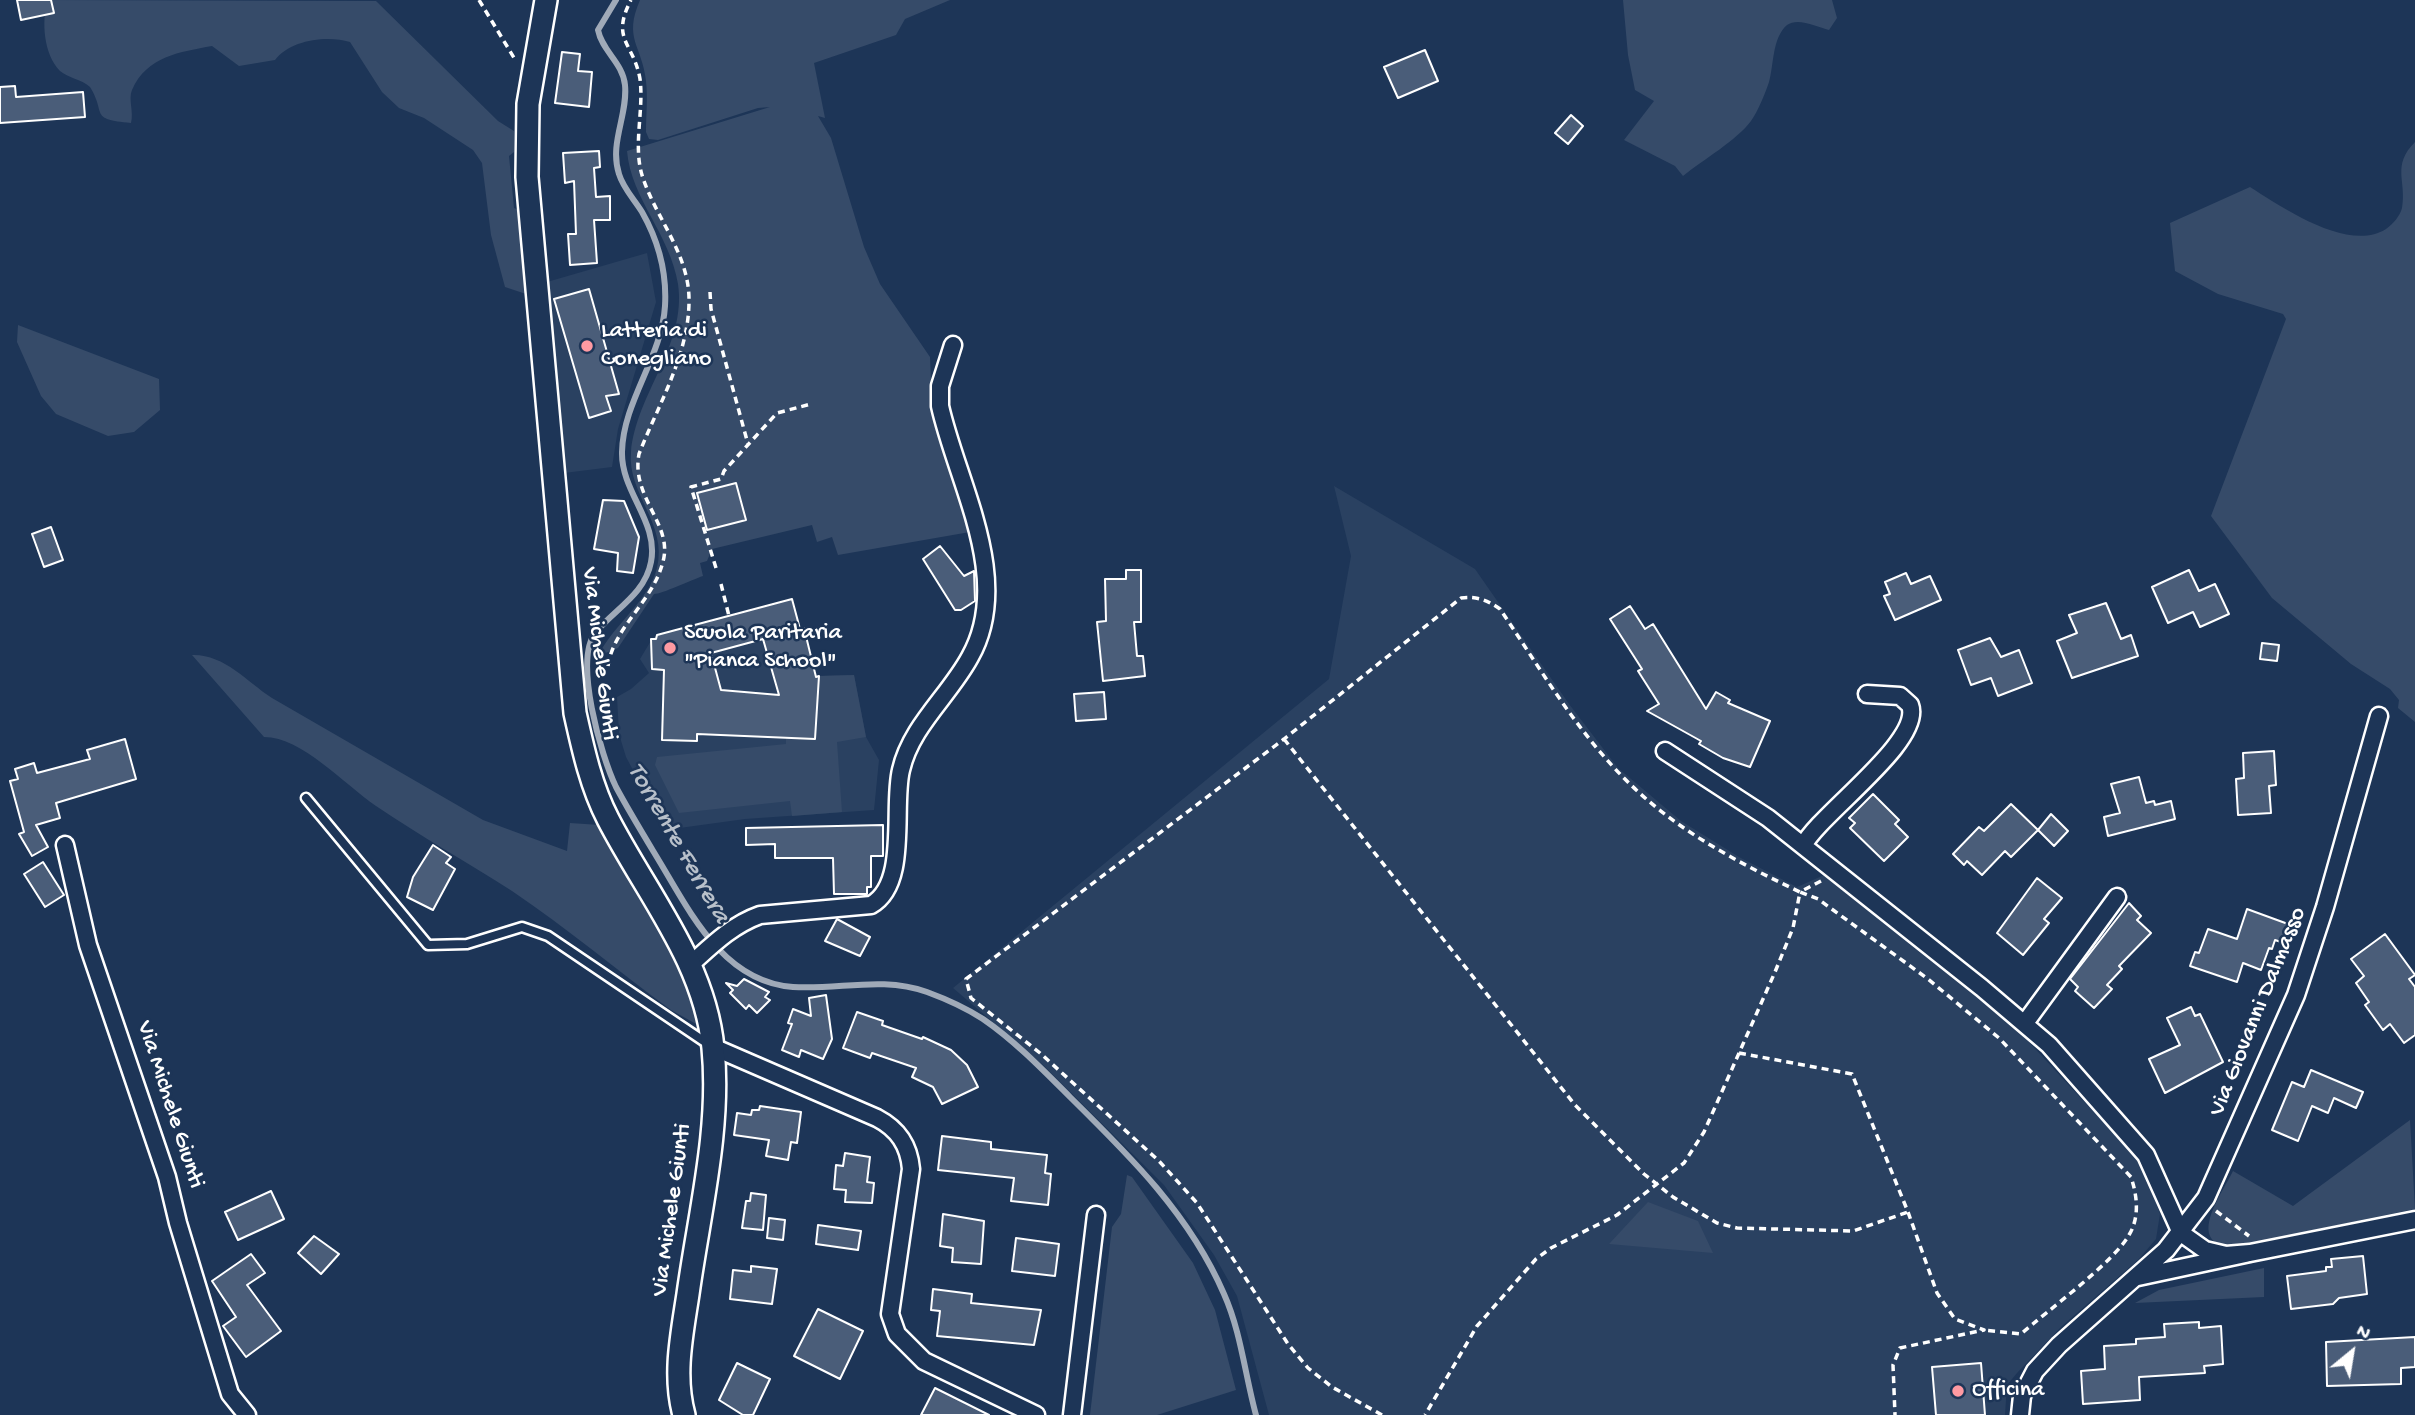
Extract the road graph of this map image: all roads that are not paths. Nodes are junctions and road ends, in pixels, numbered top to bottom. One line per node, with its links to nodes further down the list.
1 (546, 0): 10 (street, Via Michele Giunti)
2 (953, 345): 10 (street)
3 (1867, 694): 8 (street)
4 (2379, 716): 15 (street, Via Giovanni Dalmasso)
5 (1665, 751): 8 (street)
6 (306, 798): 12 (lane)
7 (65, 845): 18 (street, Via Michele Giunti)
8 (1803, 846): 11 (street)
9 (2117, 897): 11 (street)
10 (698, 958): 12 (street, Via Michele Giunti)
11 (2025, 1023): 15 (street)
12 (713, 1047): 19 (street, Via Michele Giunti); 20 (street)
13 (1096, 1215): 21 (street)
14 (2415, 1220): 16 (street)
15 (2181, 1234): 16 (street); 17 (street, Via Giovanni Dalmasso)
16 (2252, 1247): 17 (street)
17 (2138, 1277): 22 (street, Via Giovanni Dalmasso)
18 (247, 1415)
19 (684, 1415)
20 (1036, 1415)
21 (1072, 1415)
22 (2020, 1415)

